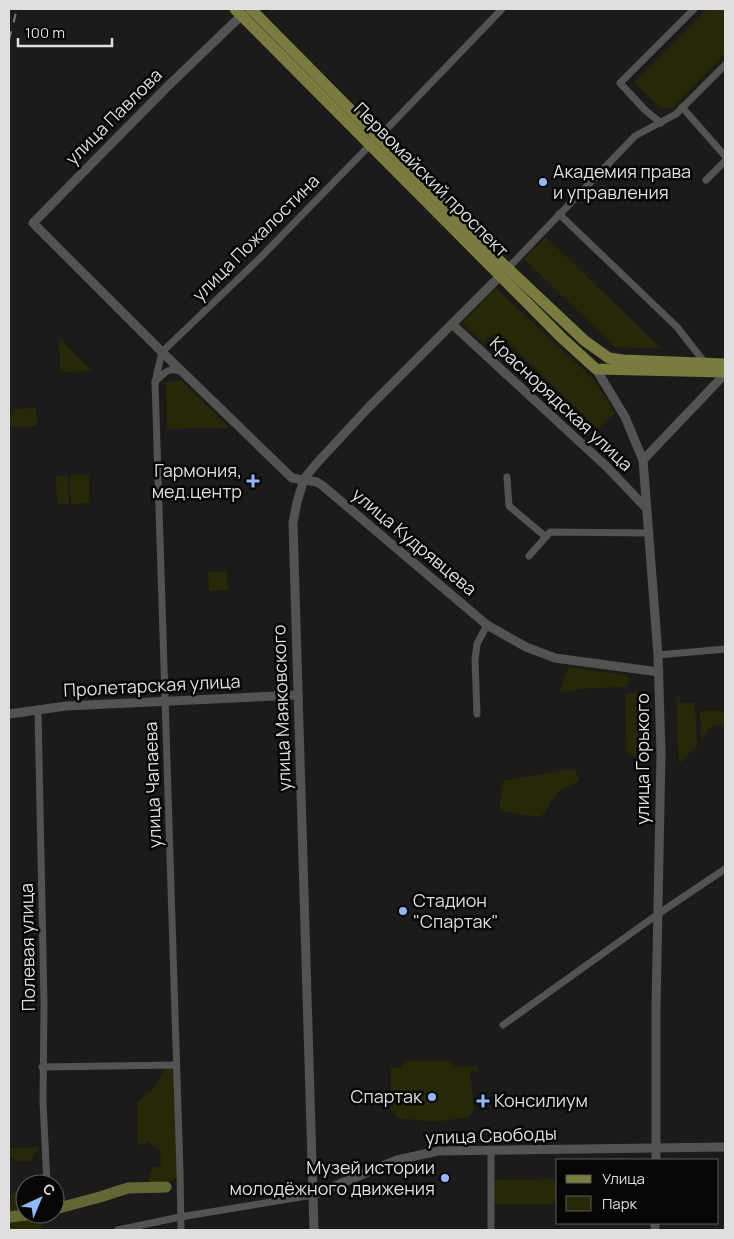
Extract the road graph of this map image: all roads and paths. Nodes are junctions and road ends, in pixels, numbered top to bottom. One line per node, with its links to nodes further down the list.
1 (502, 9): 7 (street, улица Пожалостина)
2 (694, 9): 6 (street)
3 (244, 10): 7 (main road, Первомайский проспект); 12 (street, улица Павлова)
4 (725, 65): 5 (street)
5 (682, 108): 6 (street); 8 (street)
6 (661, 123): 11 (street)
7 (375, 140): 13 (main road, Первомайский проспект); 15 (street, улица Пожалостина)
8 (725, 156)
9 (725, 161): 10 (street)
10 (706, 180)
11 (559, 214): 13 (street); 17 (street)
12 (33, 223): 15 (street, улица Кудрявцева)
13 (504, 272): 14 (street, улица Маяковского); 17 (main road, Первомайский проспект); 20 (main road, Первомайский проспект)
14 (453, 325): 26 (street, улица Маяковского); 27 (street, Краснорядская улица)
15 (162, 352): 16 (street, улица Кудрявцева); 19 (street, улица Чапаева)
16 (173, 363): 19 (street); 21 (street, улица Кудрявцева)
17 (706, 363): 18 (main road)
18 (725, 364)
19 (158, 368): 23 (street, улица Чапаева)
20 (596, 369): 22 (main road); 24 (street, улица Горького)
21 (183, 372): 23 (street); 26 (street, улица Кудрявцева)
22 (725, 373): 24 (street)
23 (155, 382): 36 (street, улица Чапаева)
24 (643, 460): 27 (street, улица Горького)
25 (506, 477): 29 (street)
26 (304, 480): 31 (street, улица Кудрявцева); 35 (street, улица Маяковского)
27 (647, 508): 28 (street, улица Горького)
28 (649, 532): 29 (street); 33 (street, улица Горького)
29 (546, 537): 30 (street)
30 (529, 556)
31 (487, 625): 34 (street, улица Кудрявцева); 39 (street)
32 (725, 649): 33 (street)
33 (658, 655): 34 (street, улица Горького)
34 (659, 672): 41 (street, улица Горького)
35 (298, 695): 36 (street, Пролетарская улица); 50 (street, улица Маяковского)
36 (165, 700): 37 (street, Пролетарская улица); 43 (street, улица Чапаева)
37 (38, 710): 38 (street, Пролетарская улица); 44 (street, Полевая улица)
38 (13, 714)
39 (477, 714)
40 (725, 869): 41 (street)
41 (658, 914): 42 (street); 46 (street, улица Горького)
42 (503, 1025)
43 (176, 1065): 44 (street); 51 (street, улица Чапаева)
44 (42, 1067): 49 (street, Полевая улица)
45 (725, 1147): 46 (street, улица Свободы)
46 (656, 1149): 47 (street, улица Свободы); 48 (street, улица Горького)
47 (491, 1150): 50 (street, улица Свободы); 55 (street)
48 (656, 1159)
49 (47, 1174)
50 (313, 1195): 51 (street, улица Свободы); 54 (street, улица Маяковского)
51 (180, 1217): 52 (street, улица Свободы); 53 (street, улица Чапаева)
52 (118, 1230)
53 (181, 1230)
54 (314, 1230)
55 (491, 1230)

